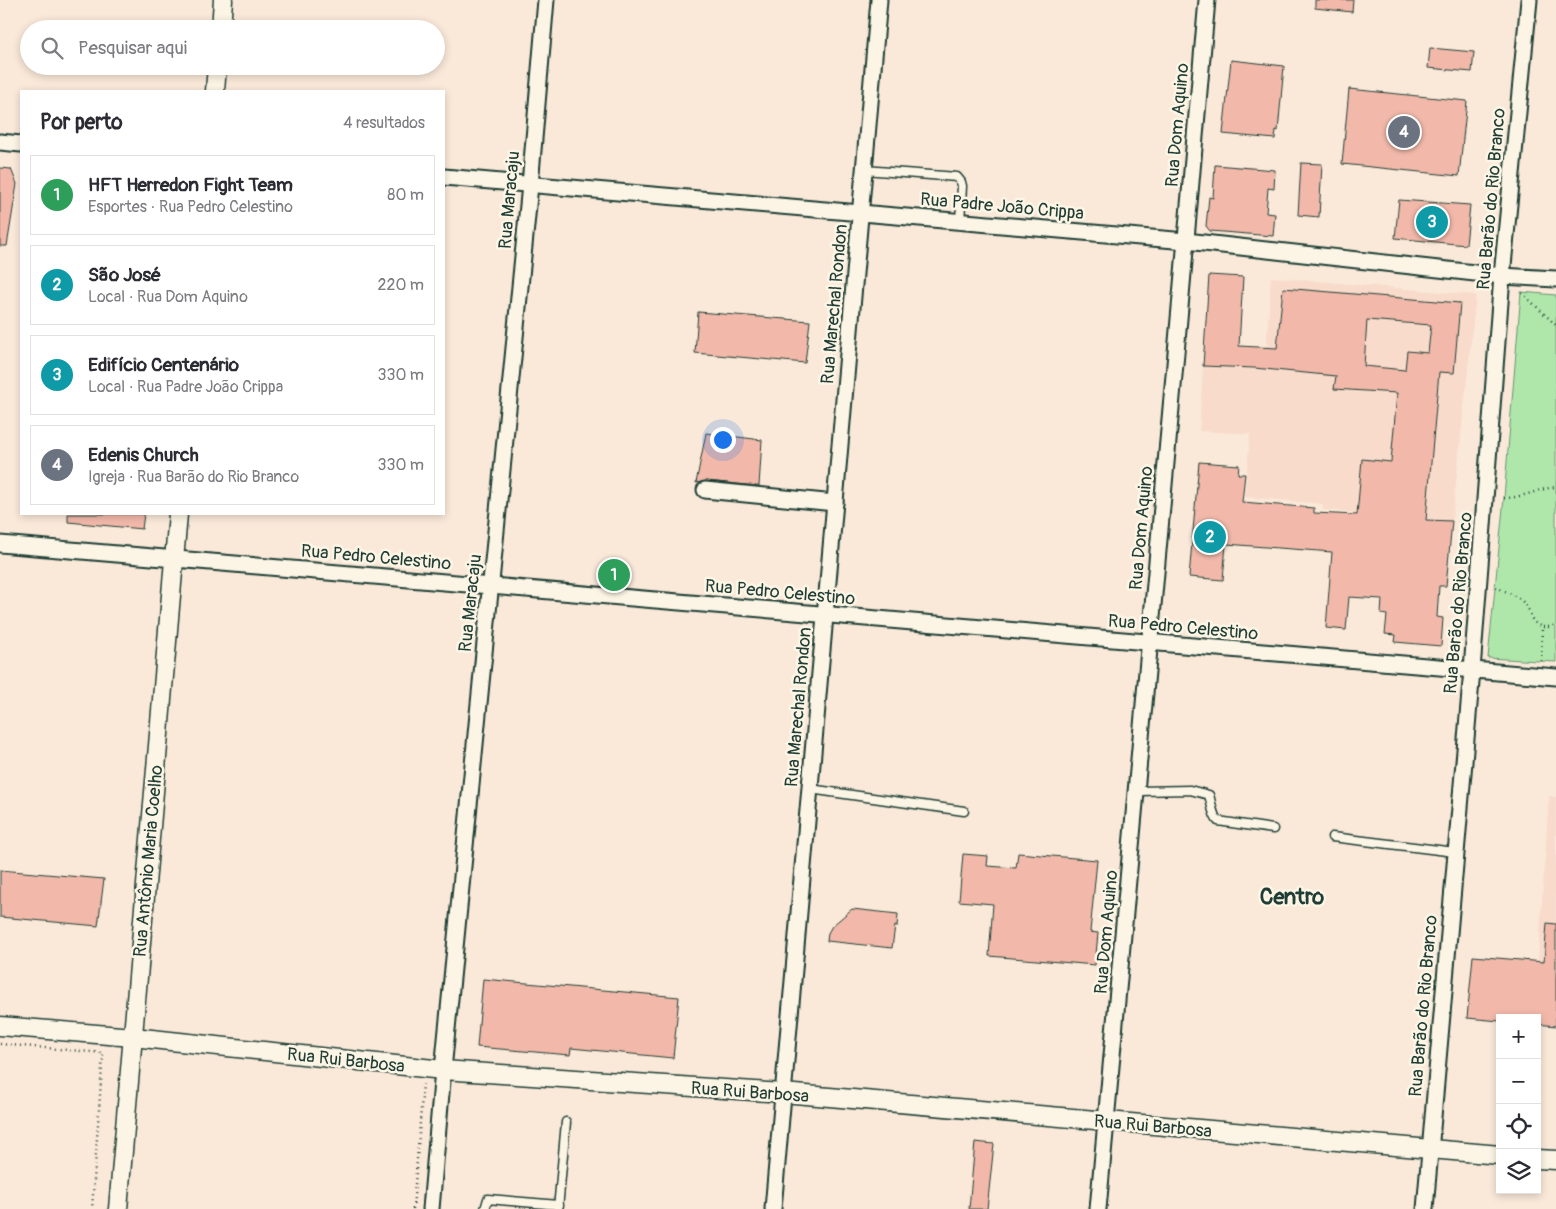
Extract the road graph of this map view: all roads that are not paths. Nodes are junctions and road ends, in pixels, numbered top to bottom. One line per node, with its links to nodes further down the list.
1 (223, 0): 6 (street)
2 (546, 0): 13 (street, Rua Maracaju)
3 (879, 0): 11 (street, Rua Marechal Rondon)
4 (1207, 0): 16 (street, Rua Dom Aquino)
5 (1529, 0): 17 (street, Rua Barão do Rio Branco)
6 (222, 20)
7 (217, 75): 8 (street)
8 (215, 90)
9 (0, 142): 10 (street)
10 (20, 144)
11 (864, 170): 14 (street, Rua Marechal Rondon); 15 (lane)
12 (445, 177): 13 (street, Rua Padre João Crippa)
13 (530, 185): 14 (street, Rua Padre João Crippa); 24 (street, Rua Maracaju)
14 (860, 213): 15 (street, Rua Padre João Crippa); 20 (street, Rua Marechal Rondon)
15 (960, 222): 16 (street, Rua Padre João Crippa)
16 (1186, 241): 17 (street, Rua Padre João Crippa); 26 (street, Rua Dom Aquino)
17 (1502, 276): 18 (street, Rua Padre João Crippa); 27 (street, Rua Barão do Rio Branco)
18 (1556, 279)
19 (705, 490): 20 (street)
20 (835, 503): 25 (street, Rua Marechal Rondon)
21 (178, 515): 23 (street, Rua Antônio Maria Coelho)
22 (0, 544): 23 (street, Rua Pedro Celestino)
23 (174, 559): 24 (street, Rua Pedro Celestino); 36 (street, Rua Antônio Maria Coelho)
24 (490, 586): 25 (street, Rua Pedro Celestino); 37 (street, Rua Maracaju)
25 (825, 615): 26 (street, Rua Pedro Celestino); 29 (street, Rua Marechal Rondon)
26 (1150, 642): 27 (street, Rua Pedro Celestino); 30 (street, Rua Dom Aquino)
27 (1472, 670): 28 (street, Rua Pedro Celestino); 34 (street, Rua Barão do Rio Branco)
28 (1556, 677)
29 (810, 789): 31 (lane); 38 (street, Rua Marechal Rondon)
30 (1138, 791): 32 (lane); 40 (street, Rua Dom Aquino)
31 (964, 811)
32 (1274, 829)
33 (1332, 837): 34 (lane)
34 (1455, 852): 41 (street, Rua Barão do Rio Branco)
35 (0, 1026): 36 (street, Rua Rui Barbosa)
36 (133, 1037): 37 (street, Rua Rui Barbosa); 46 (street, Rua Antônio Maria Coelho)
37 (443, 1070): 38 (street, Rua Rui Barbosa); 47 (street, Rua Maracaju)
38 (783, 1093): 40 (street, Rua Rui Barbosa); 49 (street, Rua Marechal Rondon)
39 (566, 1122): 45 (lane)
40 (1107, 1122): 41 (street, Rua Rui Barbosa); 50 (street, Rua Dom Aquino)
41 (1430, 1149): 42 (street, Rua Rui Barbosa); 51 (street, Rua Barão do Rio Branco)
42 (1496, 1155)
43 (1541, 1158): 44 (street)
44 (1556, 1160)
45 (558, 1207): 48 (lane)
46 (118, 1209)
47 (431, 1209)
48 (485, 1209)
49 (773, 1209)
50 (1098, 1209)
51 (1425, 1209)

